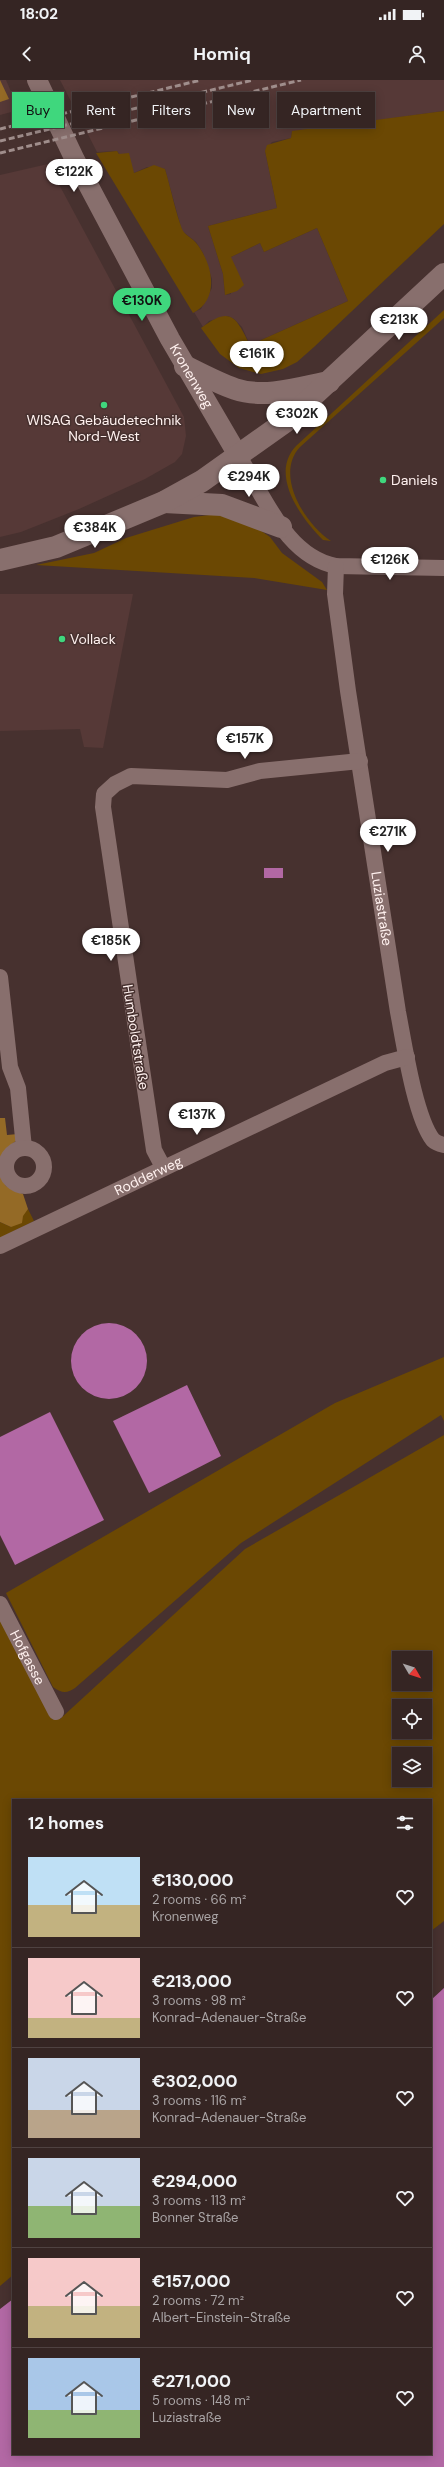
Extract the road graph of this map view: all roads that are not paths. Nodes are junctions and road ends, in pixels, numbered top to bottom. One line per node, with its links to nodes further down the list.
1 (37, 80): 3 (street, Kronenweg)
2 (444, 274): 4 (main road)
3 (185, 366): 4 (main road); 5 (street, Kronenweg)
4 (330, 382): 5 (main road)
5 (239, 456): 6 (main road); 7 (street)
6 (164, 502): 7 (main road); 8 (main road)
7 (281, 527): 9 (street)
8 (0, 560)
9 (336, 566): 10 (street); 11 (street, Luziastraße)
10 (444, 568)
11 (360, 761): 13 (street, Luziastraße); 16 (street, Humboldtstraße)
12 (0, 977): 15 (street)
13 (407, 1057): 14 (street, Luziastraße); 16 (street, Rodderweg)
14 (444, 1145)
15 (24, 1148)
16 (163, 1167): 17 (street, Rodderweg)
17 (0, 1246)
18 (0, 1604): 19 (street, Hofgasse)
19 (56, 1712)

